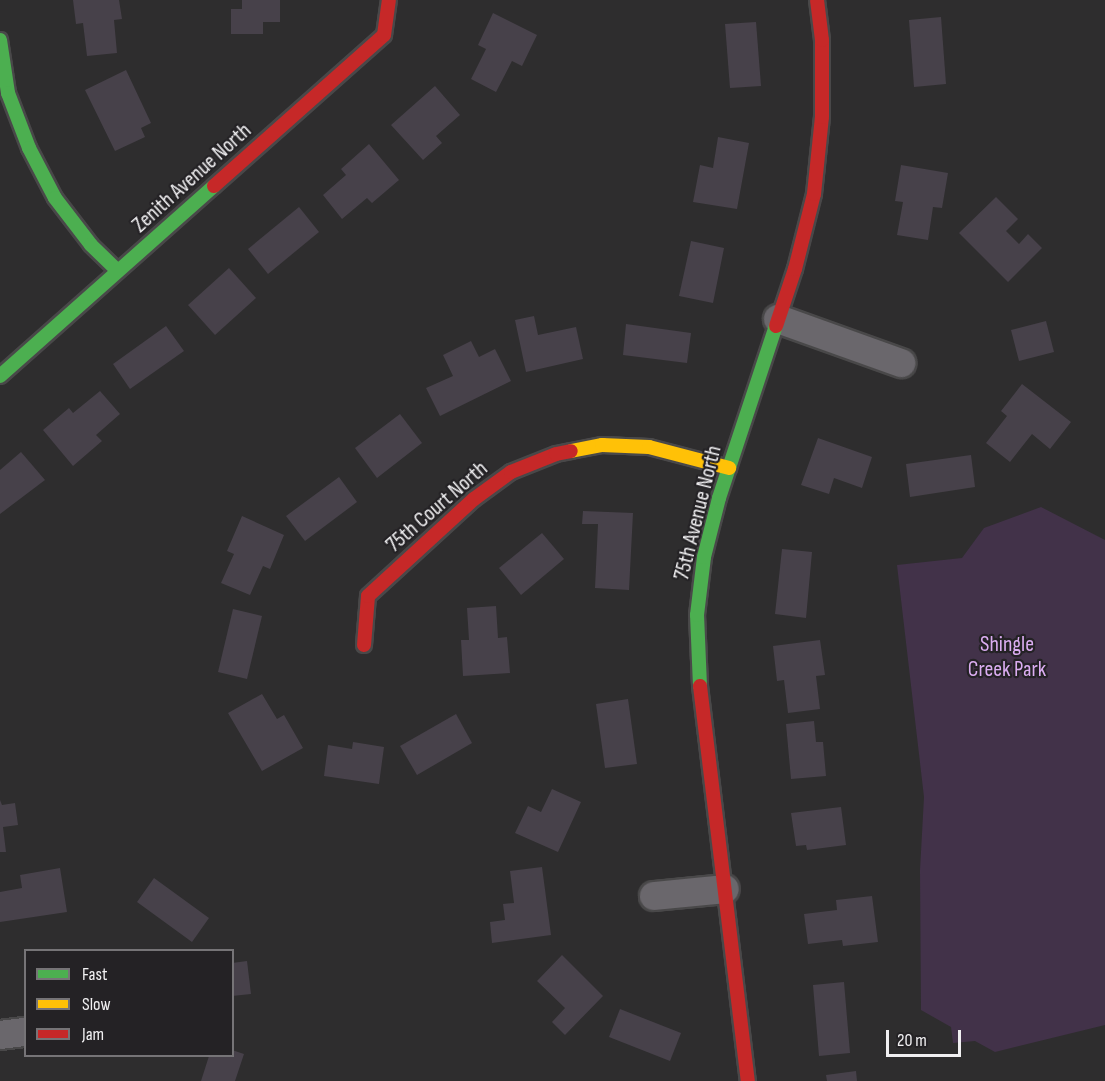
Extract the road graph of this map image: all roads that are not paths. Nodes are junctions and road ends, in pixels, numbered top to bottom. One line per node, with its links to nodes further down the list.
1 (389, 0): 4 (street, Zenith Avenue North)
2 (817, 0): 5 (street, 75th Avenue North)
3 (0, 40): 4 (street)
4 (118, 272): 7 (street, Zenith Avenue North)
5 (778, 319): 6 (street); 8 (street, 75th Avenue North)
6 (901, 363)
7 (0, 376)
8 (729, 468): 9 (street, 75th Court North); 10 (street, 75th Avenue North)
9 (364, 645)
10 (724, 889): 11 (street); 14 (street, 75th Avenue North)
11 (654, 896)
12 (24, 1032): 13 (street)
13 (0, 1035)
14 (748, 1081)

